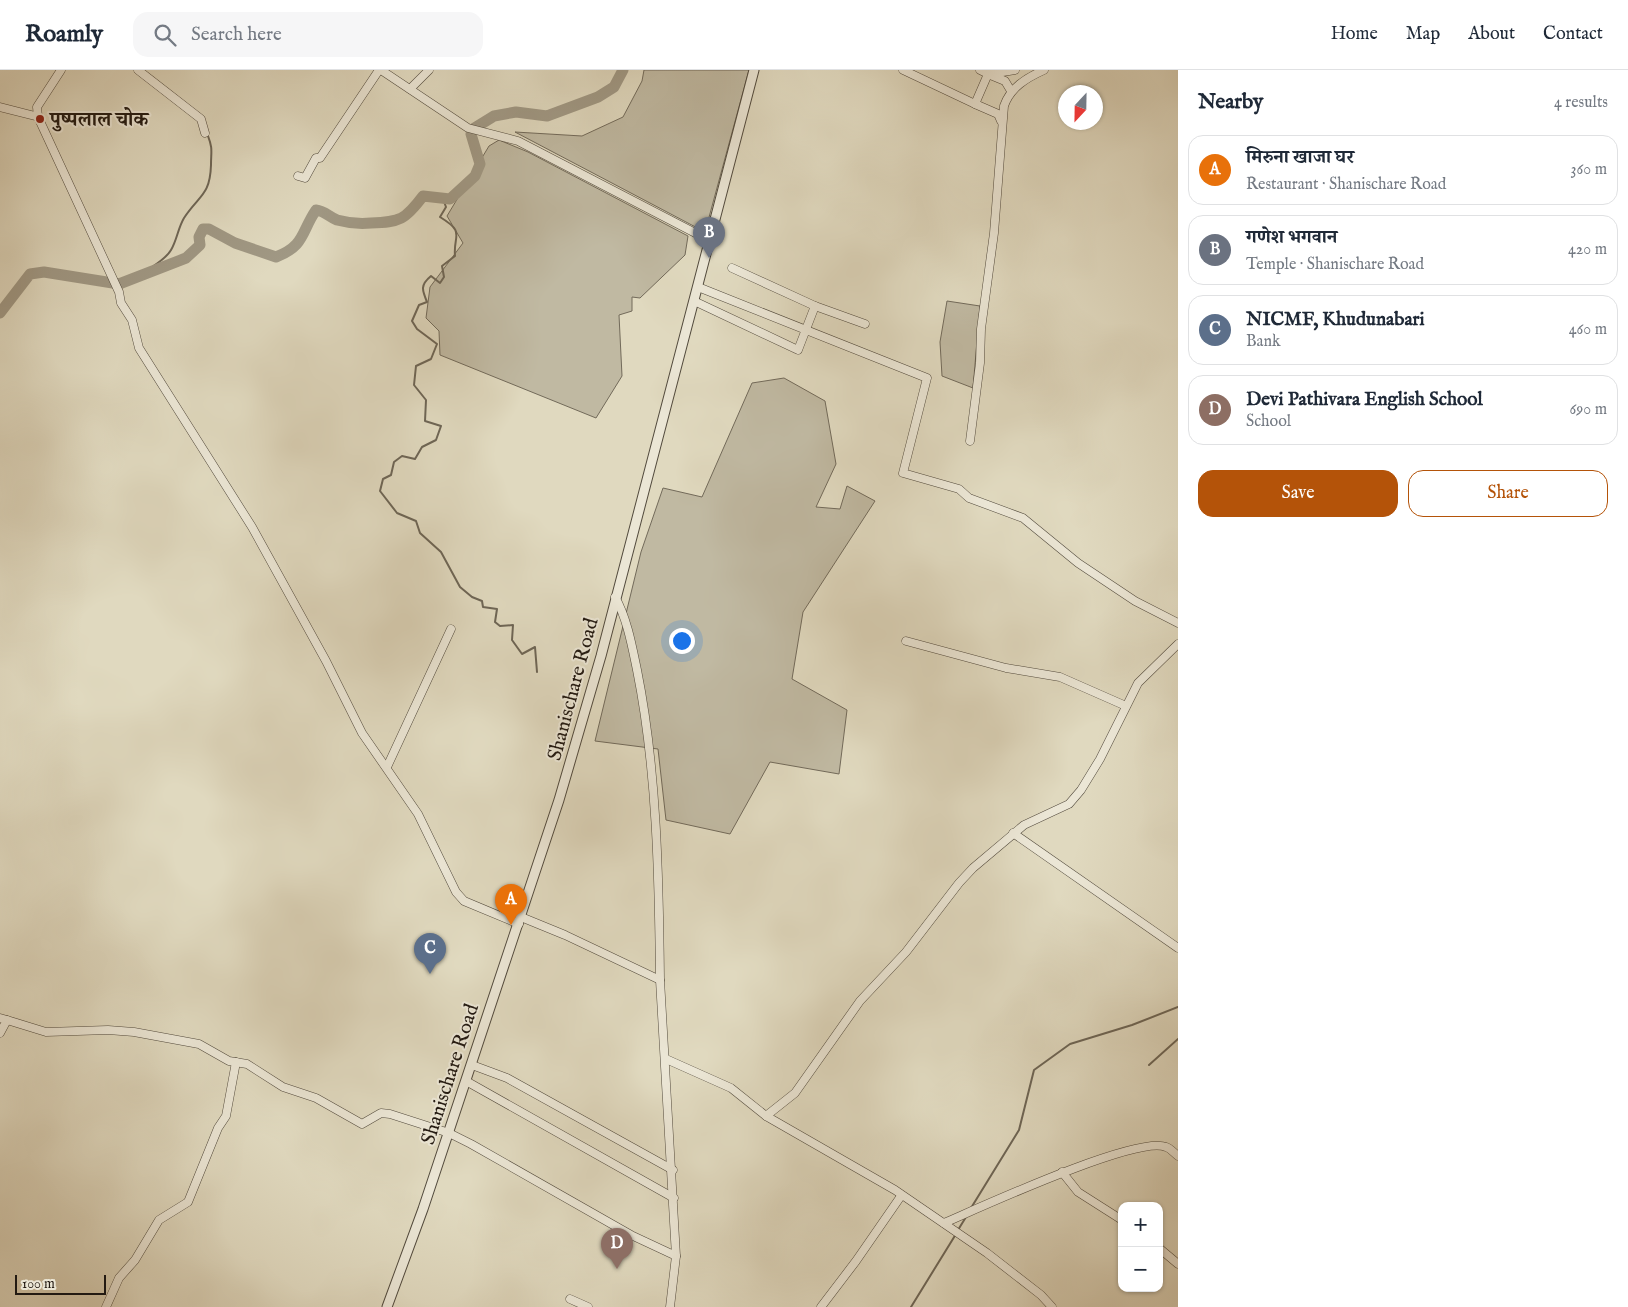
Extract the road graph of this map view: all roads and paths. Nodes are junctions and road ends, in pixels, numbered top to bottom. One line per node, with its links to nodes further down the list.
1 (61, 70): 15 (street)
2 (138, 70): 17 (street)
3 (380, 70): 11 (street); 18 (street)
4 (429, 70): 11 (street)
5 (754, 70): 19 (street, Shanischare Road)
6 (902, 70): 13 (street)
7 (980, 70): 10 (street)
8 (1015, 70): 10 (street)
9 (1044, 70): 12 (street)
10 (988, 74): 12 (street); 13 (street)
11 (410, 89): 19 (street)
12 (1012, 91): 16 (street)
13 (975, 104): 16 (street)
14 (0, 107): 15 (street)
15 (39, 117): 33 (street)
16 (1001, 121): 26 (street)
17 (205, 133)
18 (298, 176)
19 (709, 243): 21 (street, Shanischare Road)
20 (732, 268): 23 (street)
21 (698, 287): 22 (street, Shanischare Road); 25 (street)
22 (694, 301): 25 (street); 27 (street, Shanischare Road)
23 (815, 306): 24 (street); 25 (street)
24 (865, 324)
25 (806, 330): 28 (street)
26 (970, 442)
27 (615, 597): 35 (street, Shanischare Road); 37 (street)
28 (1178, 624)
29 (451, 629): 33 (street)
30 (906, 641): 32 (street)
31 (1178, 644): 32 (street)
32 (1126, 706): 34 (street)
33 (387, 767): 35 (street)
34 (1013, 833): 36 (street); 44 (street)
35 (520, 920): 37 (street); 42 (street, Shanischare Road)
36 (1178, 948)
37 (660, 980): 40 (street)
38 (4, 1019): 39 (street); 41 (street)
39 (0, 1033)
40 (666, 1059): 44 (street); 47 (street)
41 (236, 1062): 45 (street); 57 (street)
42 (472, 1065): 43 (street, Shanischare Road); 47 (street)
43 (466, 1080): 45 (street, Shanischare Road); 50 (street)
44 (766, 1116): 49 (street)
45 (448, 1133): 54 (street); 58 (street, Shanischare Road)
46 (1178, 1156): 48 (street)
47 (673, 1170): 50 (street)
48 (1062, 1172): 51 (street); 52 (street)
49 (901, 1196): 52 (street); 61 (street)
50 (674, 1198): 54 (street)
51 (1118, 1217)
52 (944, 1223): 62 (street)
53 (1163, 1251): 55 (street)
54 (676, 1256): 60 (street)
55 (1178, 1264)
56 (570, 1300): 59 (street)
57 (106, 1307)
58 (387, 1307)
59 (588, 1307)
60 (670, 1307)
61 (821, 1307)
62 (1052, 1307)

